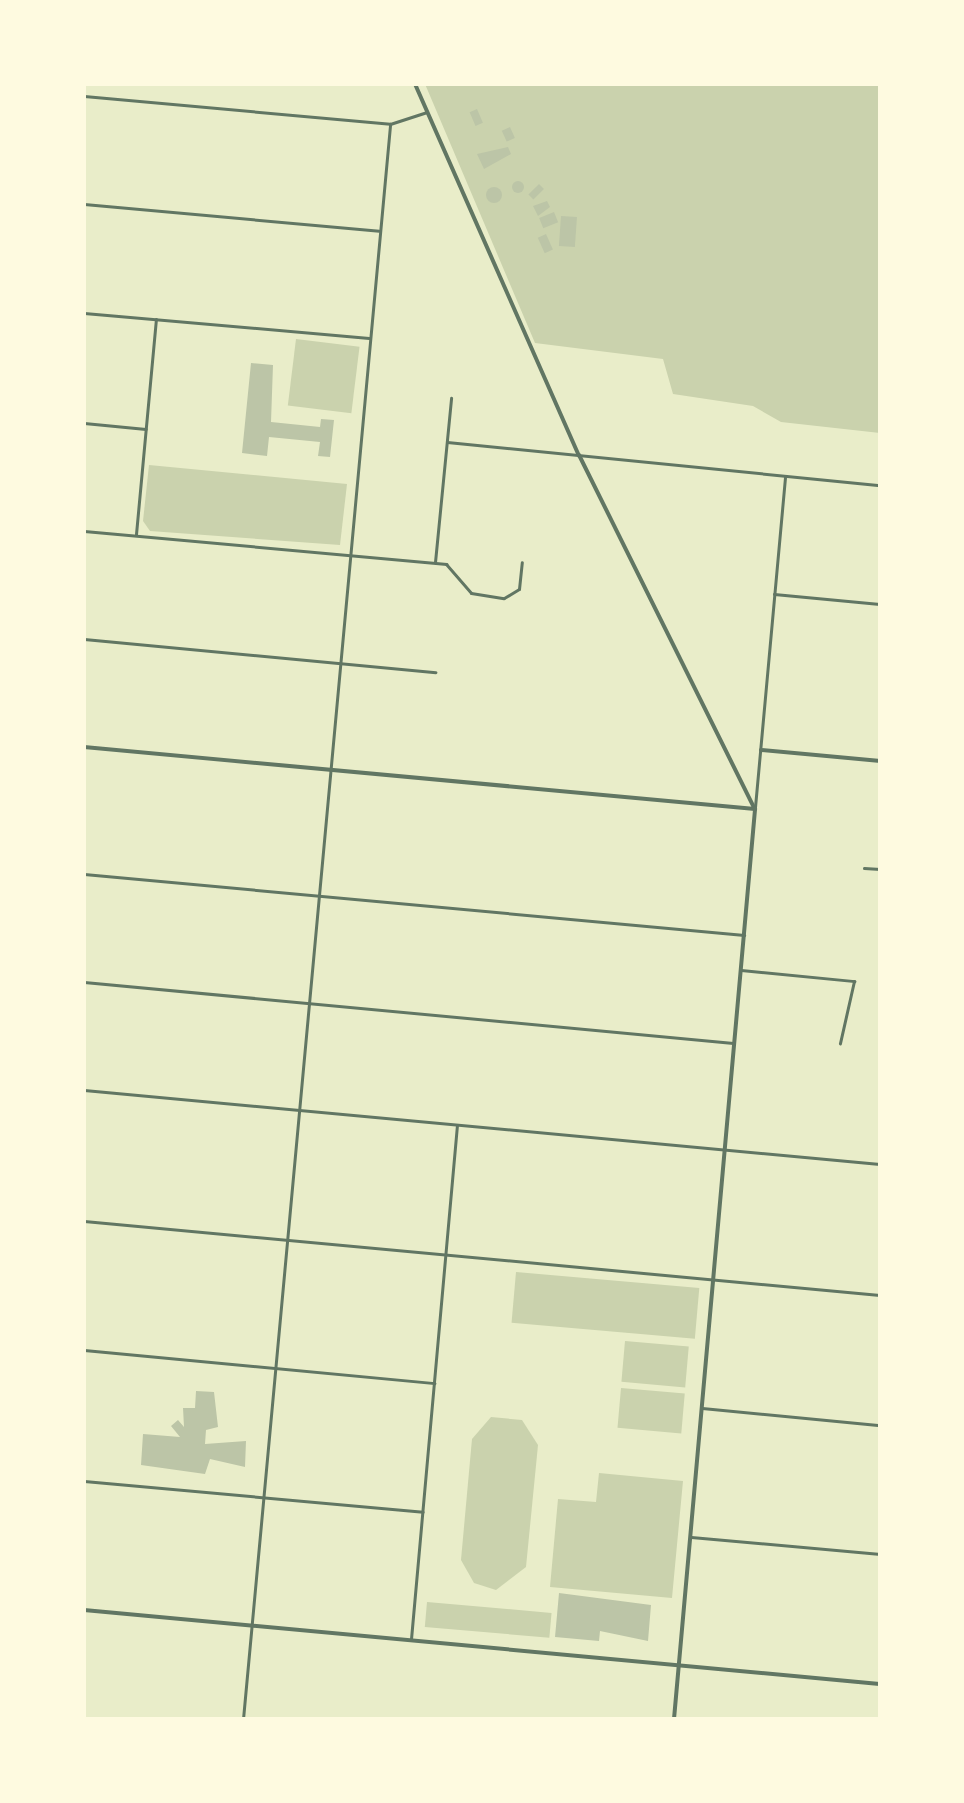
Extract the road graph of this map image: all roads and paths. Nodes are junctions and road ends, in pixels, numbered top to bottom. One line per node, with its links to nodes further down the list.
1 (415, 84): 3 (street)
2 (84, 96): 4 (street)
3 (426, 112): 4 (street); 14 (street)
4 (390, 124): 6 (street)
5 (84, 204): 6 (street)
6 (379, 231): 9 (street)
7 (84, 313): 8 (street)
8 (156, 319): 9 (street); 12 (street)
9 (369, 338): 19 (street)
10 (451, 398): 13 (street)
11 (84, 423): 12 (street)
12 (146, 429): 18 (street)
13 (447, 442): 14 (street); 21 (street)
14 (579, 455): 15 (street); 31 (street)
15 (785, 476): 16 (street); 22 (street)
16 (880, 485)
17 (84, 531): 18 (street)
18 (136, 536): 19 (street)
19 (348, 555): 21 (street); 25 (street)
20 (522, 562): 21 (street)
21 (435, 563)
22 (774, 594): 23 (street); 28 (street)
23 (880, 604)
24 (84, 639): 25 (street)
25 (337, 663): 26 (street); 30 (street)
26 (435, 672)
27 (84, 747): 30 (street)
28 (761, 750): 29 (street); 31 (street)
29 (880, 761)
30 (327, 770): 31 (street); 35 (street)
31 (755, 809): 36 (street)
32 (864, 868): 33 (street)
33 (880, 869)
34 (84, 874): 35 (street)
35 (315, 895): 36 (street); 39 (street)
36 (744, 935): 37 (street)
37 (741, 970): 40 (street); 41 (street)
38 (84, 982): 39 (street)
39 (306, 1003): 40 (street); 43 (street)
40 (734, 1043): 45 (street)
41 (840, 1043)
42 (84, 1090): 43 (street)
43 (296, 1110): 44 (street); 48 (street)
44 (457, 1125): 45 (street); 49 (street)
45 (724, 1150): 46 (street); 50 (street)
46 (880, 1164)
47 (84, 1221): 48 (street)
48 (285, 1240): 49 (street); 53 (street)
49 (446, 1255): 50 (street); 54 (street)
50 (713, 1279): 51 (street); 55 (street)
51 (880, 1295)
52 (84, 1350): 53 (street)
53 (273, 1368): 54 (street); 58 (street)
54 (434, 1383): 59 (street)
55 (702, 1408): 56 (street); 60 (street)
56 (880, 1425)
57 (84, 1481): 58 (street)
58 (262, 1497): 59 (street); 63 (street)
59 (423, 1512): 64 (street)
60 (691, 1537): 61 (street); 65 (street)
61 (880, 1554)
62 (84, 1610): 63 (street)
63 (250, 1626): 64 (street); 67 (street)
64 (411, 1641): 65 (street)
65 (679, 1666): 66 (street); 68 (street)
66 (880, 1684)
67 (243, 1719)
68 (674, 1719)

